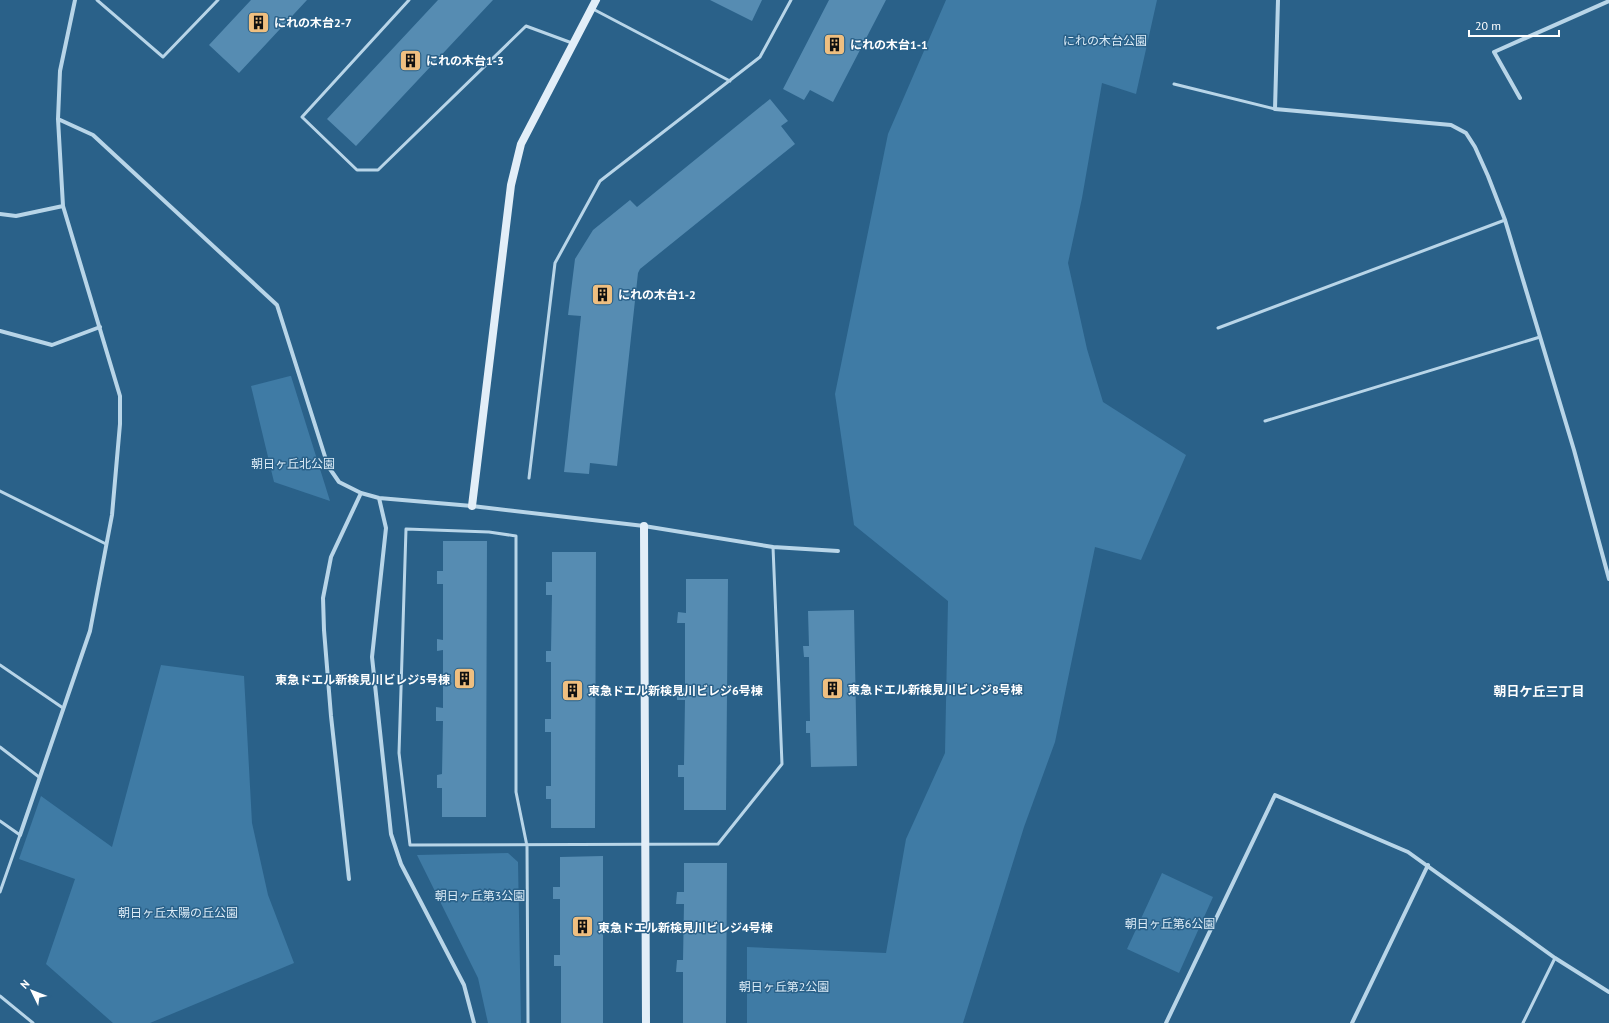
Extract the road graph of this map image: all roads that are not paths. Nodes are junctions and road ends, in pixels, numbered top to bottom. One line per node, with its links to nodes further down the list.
1 (75, 0): 15 (street)
2 (97, 0): 3 (lane)
3 (218, 0)
4 (409, 0): 10 (lane)
5 (596, 0): 9 (street)
6 (791, 0): 11 (lane)
7 (1278, 0): 14 (street)
8 (1609, 1): 13 (street)
9 (592, 8): 10 (street); 11 (lane)
10 (574, 43): 28 (street)
11 (730, 81): 24 (lane)
12 (1174, 84): 14 (lane)
13 (1520, 98)
14 (1275, 109): 18 (street)
15 (58, 119): 16 (street); 26 (street)
16 (63, 206): 17 (street); 19 (street)
17 (0, 214)
18 (1505, 220): 20 (lane); 22 (street)
19 (100, 327): 21 (street); 30 (street)
20 (1218, 328)
21 (0, 331)
22 (1540, 337): 23 (lane); 33 (street)
23 (1265, 421)
24 (529, 478)
25 (0, 491): 30 (lane)
26 (361, 493): 27 (street); 43 (street)
27 (379, 498): 28 (street); 49 (street)
28 (472, 506): 29 (street)
29 (644, 526): 31 (street); 40 (street)
30 (106, 544): 35 (street)
31 (774, 547): 32 (street); 40 (lane)
32 (838, 551)
33 (1609, 579)
34 (0, 665): 35 (lane)
35 (63, 708): 37 (street)
36 (0, 747): 37 (lane)
37 (39, 777): 39 (street)
38 (0, 821): 39 (lane)
39 (20, 835): 44 (lane)
40 (645, 844): 41 (lane); 51 (street)
41 (527, 846): 41 (lane); 50 (lane)
42 (1428, 865): 45 (street); 52 (street); 53 (street)
43 (349, 879)
44 (0, 892)
45 (1555, 958): 46 (street); 54 (lane)
46 (1609, 992)
47 (0, 996): 48 (lane)
48 (33, 1023)
49 (474, 1023)
50 (528, 1023)
51 (646, 1023)
52 (1166, 1023)
53 (1352, 1023)
54 (1523, 1023)

